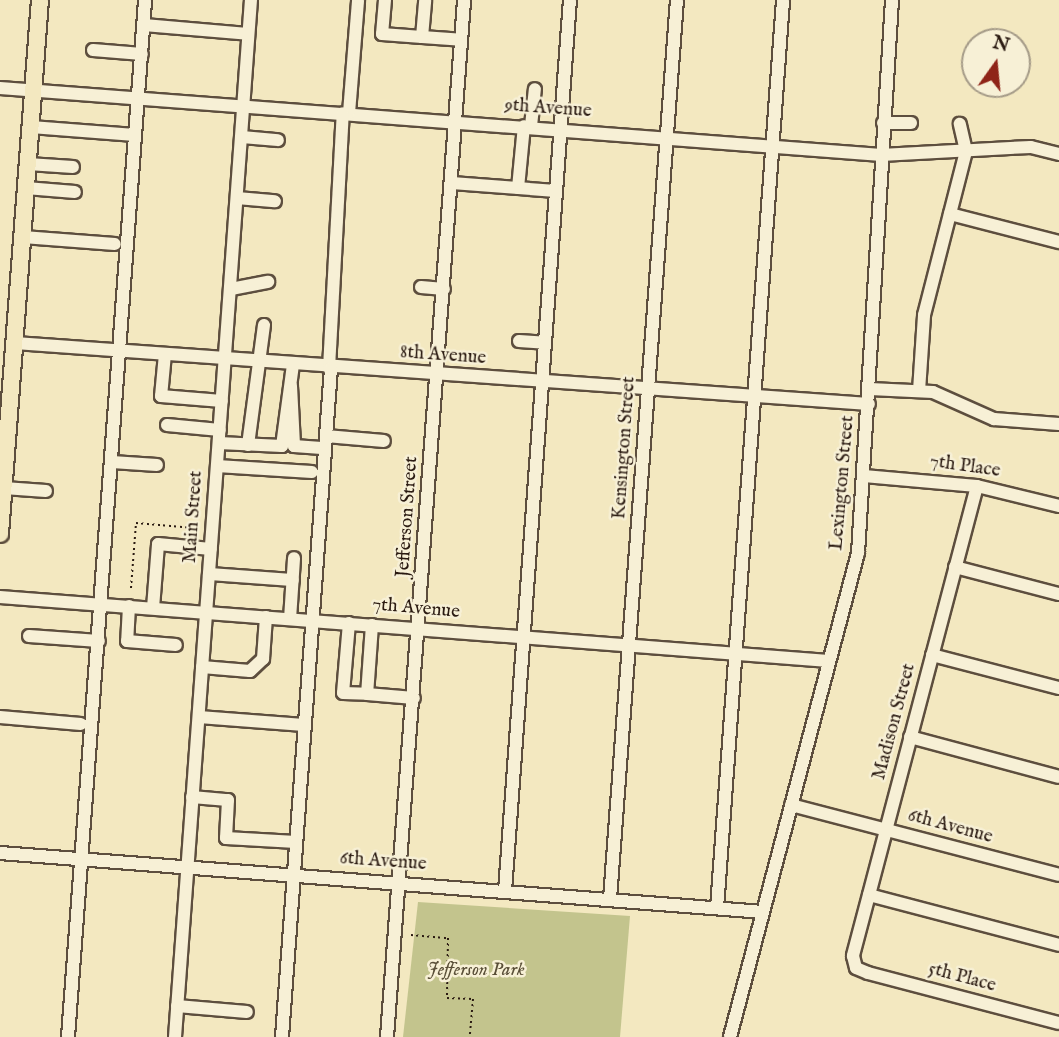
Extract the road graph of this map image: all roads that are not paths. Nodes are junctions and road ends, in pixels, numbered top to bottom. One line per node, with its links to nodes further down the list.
1 (40, 0): 20 (main road)
2 (145, 0): 12 (street)
3 (251, 0): 13 (street, Main Street)
4 (358, 0): 23 (street)
5 (384, 0): 14 (street)
6 (425, 0): 14 (street)
7 (464, 0): 15 (street, Jefferson Street)
8 (570, 0): 30 (street)
9 (677, 0): 33 (street, Kensington Street)
10 (783, 0): 35 (street)
11 (892, 0): 25 (street, Lexington Street)
12 (144, 24): 13 (street); 17 (street)
13 (248, 34): 22 (street, Main Street)
14 (422, 37): 15 (street)
15 (461, 40): 24 (street, Jefferson Street)
16 (93, 50): 17 (street)
17 (142, 54): 21 (street)
18 (0, 88): 20 (street, 9th Avenue)
19 (535, 89): 28 (street)
20 (34, 90): 21 (street, 9th Avenue); 29 (main road)
21 (138, 98): 22 (street, 9th Avenue); 31 (street)
22 (244, 106): 23 (street, 9th Avenue); 32 (street, Main Street)
23 (346, 113): 24 (street, 9th Avenue); 65 (street)
24 (455, 121): 28 (street, 9th Avenue); 41 (street, Jefferson Street)
25 (883, 123): 26 (street); 38 (street, Lexington Street)
26 (911, 123)
27 (960, 124): 36 (street)
28 (527, 126): 30 (street, 9th Avenue); 43 (street)
29 (31, 127): 31 (street); 39 (main road)
30 (560, 128): 33 (street, 9th Avenue); 44 (street)
31 (135, 135): 60 (street)
32 (242, 137): 34 (street); 46 (street, Main Street)
33 (667, 137): 35 (street, 9th Avenue); 70 (street, Kensington Street)
34 (278, 140)
35 (772, 147): 38 (street, 9th Avenue); 72 (street)
36 (966, 151): 37 (street, 9th Avenue); 38 (street, 9th Avenue); 48 (street)
37 (1059, 154)
38 (881, 155): 69 (street, Lexington Street)
39 (28, 164): 40 (street); 42 (main road)
40 (73, 167)
41 (452, 183): 43 (street); 55 (street, Jefferson Street)
42 (26, 188): 45 (street); 49 (main road)
43 (519, 188): 44 (street)
44 (556, 191): 59 (street)
45 (75, 192)
46 (237, 198): 47 (street); 54 (street, Main Street)
47 (275, 201)
48 (950, 214): 50 (street); 71 (street)
49 (23, 237): 51 (street); 58 (main road)
50 (1059, 242)
51 (115, 244)
52 (268, 282): 54 (street)
53 (421, 287): 55 (street)
54 (230, 289): 62 (street, Main Street)
55 (444, 289): 66 (street, Jefferson Street)
56 (264, 325): 63 (street)
57 (519, 341): 59 (street)
58 (15, 343): 60 (street, 8th Avenue); 87 (main road)
59 (545, 343): 67 (street)
60 (119, 351): 61 (street, 8th Avenue); 81 (street)
61 (165, 354): 62 (street, 8th Avenue); 73 (street)
62 (226, 359): 63 (street, 8th Avenue); 73 (street, Main Street)
63 (260, 362): 64 (street, 8th Avenue); 80 (street)
64 (293, 365): 65 (street, 8th Avenue); 68 (street)
65 (330, 368): 66 (street, 8th Avenue); 79 (street)
66 (438, 375): 67 (street, 8th Avenue); 107 (street, Jefferson Street)
67 (542, 383): 70 (street, 8th Avenue); 109 (street)
68 (291, 386): 79 (street); 80 (street)
69 (870, 389): 71 (street); 74 (street, Lexington Street)
70 (648, 391): 72 (street, 8th Avenue); 112 (street, Kensington Street)
71 (919, 391): 75 (street)
72 (755, 396): 74 (street, 8th Avenue); 113 (street)
73 (222, 401): 77 (street, Main Street)
74 (869, 404): 85 (street, Lexington Street)
75 (1059, 424)
76 (167, 425): 77 (street)
77 (220, 436): 80 (street); 83 (street, Main Street)
78 (384, 441): 79 (street)
79 (326, 442): 104 (street)
80 (248, 445)
81 (112, 462): 82 (street); 98 (street)
82 (157, 465)
83 (217, 466): 84 (street); 91 (street, Main Street)
84 (312, 472)
85 (864, 476): 86 (street, 7th Place); 115 (street, Lexington Street)
86 (977, 486): 89 (street, 7th Place); 93 (street, Madison Street)
87 (4, 488): 88 (street); 90 (main road)
88 (46, 491)
89 (1059, 506)
90 (0, 534)
91 (211, 549): 94 (street, Main Street); 100 (street)
92 (294, 558): 95 (street)
93 (955, 567): 96 (street); 114 (street, Madison Street)
94 (209, 574): 95 (street); 101 (street, Main Street)
95 (293, 580): 103 (street)
96 (1059, 594)
97 (0, 597): 98 (street, 7th Avenue)
98 (102, 604): 99 (street, 7th Avenue); 110 (street)
99 (129, 606): 100 (street, 7th Avenue); 111 (street)
100 (153, 608): 101 (street, 7th Avenue)
101 (206, 612): 102 (street, 7th Avenue); 116 (street, Main Street)
102 (267, 617): 103 (street, 7th Avenue); 116 (street)
103 (290, 619): 104 (street, 7th Avenue)
104 (311, 620): 105 (street, 7th Avenue); 123 (street)
105 (349, 623): 106 (street, 7th Avenue); 118 (street)
106 (372, 625): 107 (street, 7th Avenue); 118 (street)
107 (419, 629): 109 (street, 7th Avenue); 119 (street, Jefferson Street)
108 (29, 636): 110 (street)
109 (524, 639): 112 (street, 7th Avenue); 136 (street)
110 (99, 642): 131 (street)
111 (176, 645)
112 (629, 645): 113 (street, 7th Avenue); 138 (street, Kensington Street)
113 (735, 654): 115 (street, 7th Avenue); 139 (street)
114 (932, 655): 117 (street); 124 (street, Madison Street)
115 (829, 662): 127 (street, Lexington Street)
116 (202, 667): 121 (street, Main Street)
117 (1059, 688)
118 (367, 694): 119 (street)
119 (414, 698): 135 (street, Jefferson Street)
120 (0, 717): 122 (street)
121 (199, 717): 123 (street); 126 (street, Main Street)
122 (81, 724)
123 (304, 725): 129 (street)
124 (911, 737): 125 (street); 128 (street, Madison Street)
125 (1059, 777)
126 (192, 797): 129 (street); 132 (street, Main Street)
127 (792, 805): 128 (street, 6th Avenue); 140 (street, Lexington Street)
128 (886, 830): 134 (street, 6th Avenue); 137 (street, Madison Street)
129 (296, 842): 133 (street)
130 (0, 853): 131 (street, 6th Avenue)
131 (82, 859): 132 (street, 6th Avenue); 146 (street)
132 (187, 866): 133 (street, 6th Avenue); 143 (street, Main Street)
133 (293, 875): 135 (street, 6th Avenue); 148 (street)
134 (1059, 875)
135 (399, 883): 136 (street, 6th Avenue); 149 (street, Jefferson Street)
136 (505, 891): 138 (street, 6th Avenue)
137 (869, 895): 141 (street); 142 (street, Madison Street)
138 (610, 899): 139 (street, 6th Avenue)
139 (717, 908): 140 (street, 6th Avenue)
140 (763, 912): 150 (street, Lexington Street)
141 (1059, 945)
142 (856, 968): 145 (street, 5th Place)
143 (177, 1006): 144 (street); 147 (street, Main Street)
144 (247, 1012)
145 (1059, 1023)
146 (68, 1037)
147 (175, 1037)
148 (282, 1037)
149 (387, 1037)
150 (730, 1037)

